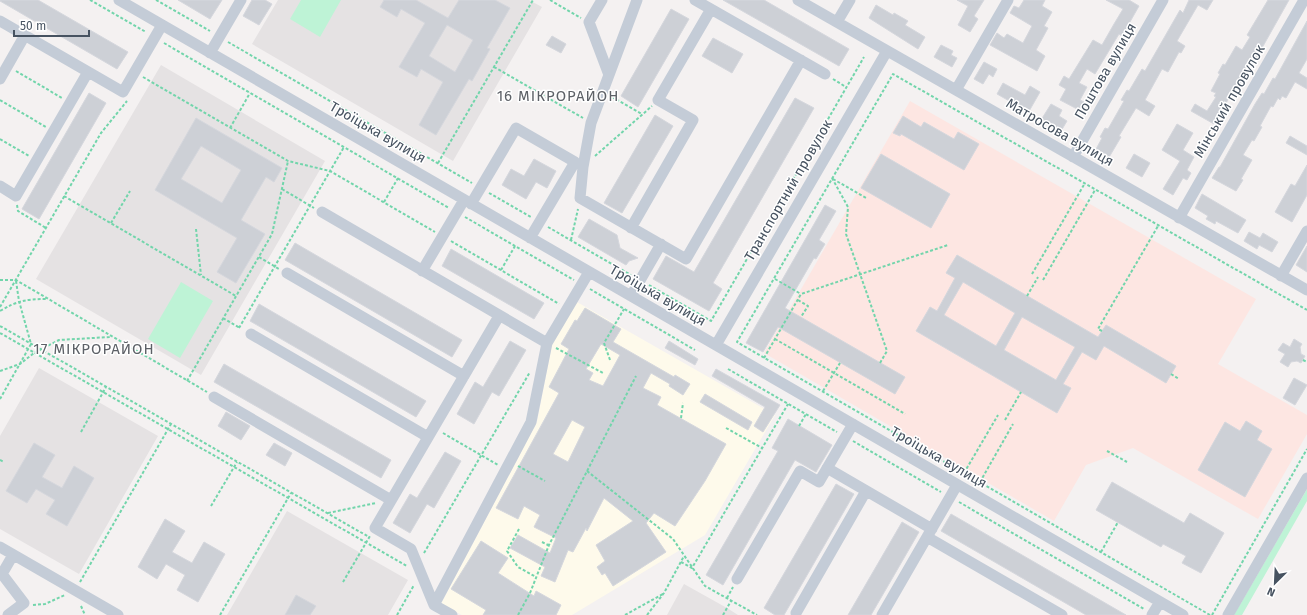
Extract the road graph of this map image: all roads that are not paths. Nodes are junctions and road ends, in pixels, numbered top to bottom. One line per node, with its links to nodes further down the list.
1 (121, 0): 14 (street, Троїцька вулиця)
2 (241, 0): 17 (street)
3 (602, 0): 21 (street)
4 (637, 0): 21 (street)
5 (695, 0): 11 (street)
6 (798, 0): 13 (street, Матросова вулиця)
7 (850, 0): 13 (street)
8 (1008, 0): 23 (street)
9 (1163, 0): 24 (street, Поштова вулиця)
10 (1304, 0): 28 (street, Мінський провулок)
11 (711, 9): 18 (street); 29 (street)
12 (0, 21): 15 (street)
13 (837, 22): 16 (street, Матросова вулиця)
14 (162, 25): 17 (street, Троїцька вулиця); 19 (street)
15 (25, 35): 19 (street); 22 (street)
16 (887, 51): 23 (street, Матросова вулиця); 42 (street, Транспортний провулок)
17 (210, 53): 26 (street, Троїцька вулиця)
18 (801, 60): 20 (street); 32 (street)
19 (88, 72): 25 (street)
20 (825, 74)
21 (609, 75): 29 (street)
22 (0, 79)
23 (956, 90): 24 (street, Матросова вулиця)
24 (1073, 157): 28 (street, Матросова вулиця)
25 (0, 186)
26 (468, 202): 31 (street, Троїцька вулиця); 31 (street); 33 (street)
27 (322, 212): 33 (street)
28 (1179, 218): 36 (street, Матросова вулиця)
29 (631, 228): 32 (street)
30 (1307, 231): 36 (street)
31 (530, 238): 34 (street, Троїцька вулиця)
32 (661, 244): 38 (street)
33 (422, 271): 39 (street)
34 (589, 272): 38 (street, Троїцька вулиця); 41 (street)
35 (287, 274): 43 (street)
36 (1281, 276): 37 (street, Матросова вулиця)
37 (1307, 290)
38 (631, 296): 42 (street, Троїцька вулиця)
39 (499, 316): 41 (street); 43 (street)
40 (251, 334): 46 (street)
41 (547, 343): 58 (street)
42 (716, 345): 45 (street, Троїцька вулиця)
43 (464, 376): 46 (street)
44 (214, 397): 51 (street)
45 (853, 424): 47 (street); 49 (street, Троїцька вулиця)
46 (431, 432): 51 (street)
47 (827, 468): 50 (street); 56 (street)
48 (1307, 478): 67 (street)
49 (957, 485): 52 (street); 57 (street, Троїцька вулиця)
50 (866, 491): 52 (street); 59 (street)
51 (391, 500): 58 (street)
52 (929, 533): 63 (street); 64 (street)
53 (0, 547): 54 (street)
54 (13, 555): 55 (street); 61 (street)
55 (1, 574): 60 (street)
56 (737, 579)
57 (1160, 602): 65 (street); 66 (street, Троїцька вулиця)
58 (434, 605): 62 (street)
59 (796, 613)
60 (8, 615)
61 (118, 615)
62 (452, 615)
63 (882, 615)
64 (1062, 615)
65 (1153, 615)
66 (1183, 615)
67 (1228, 615)

